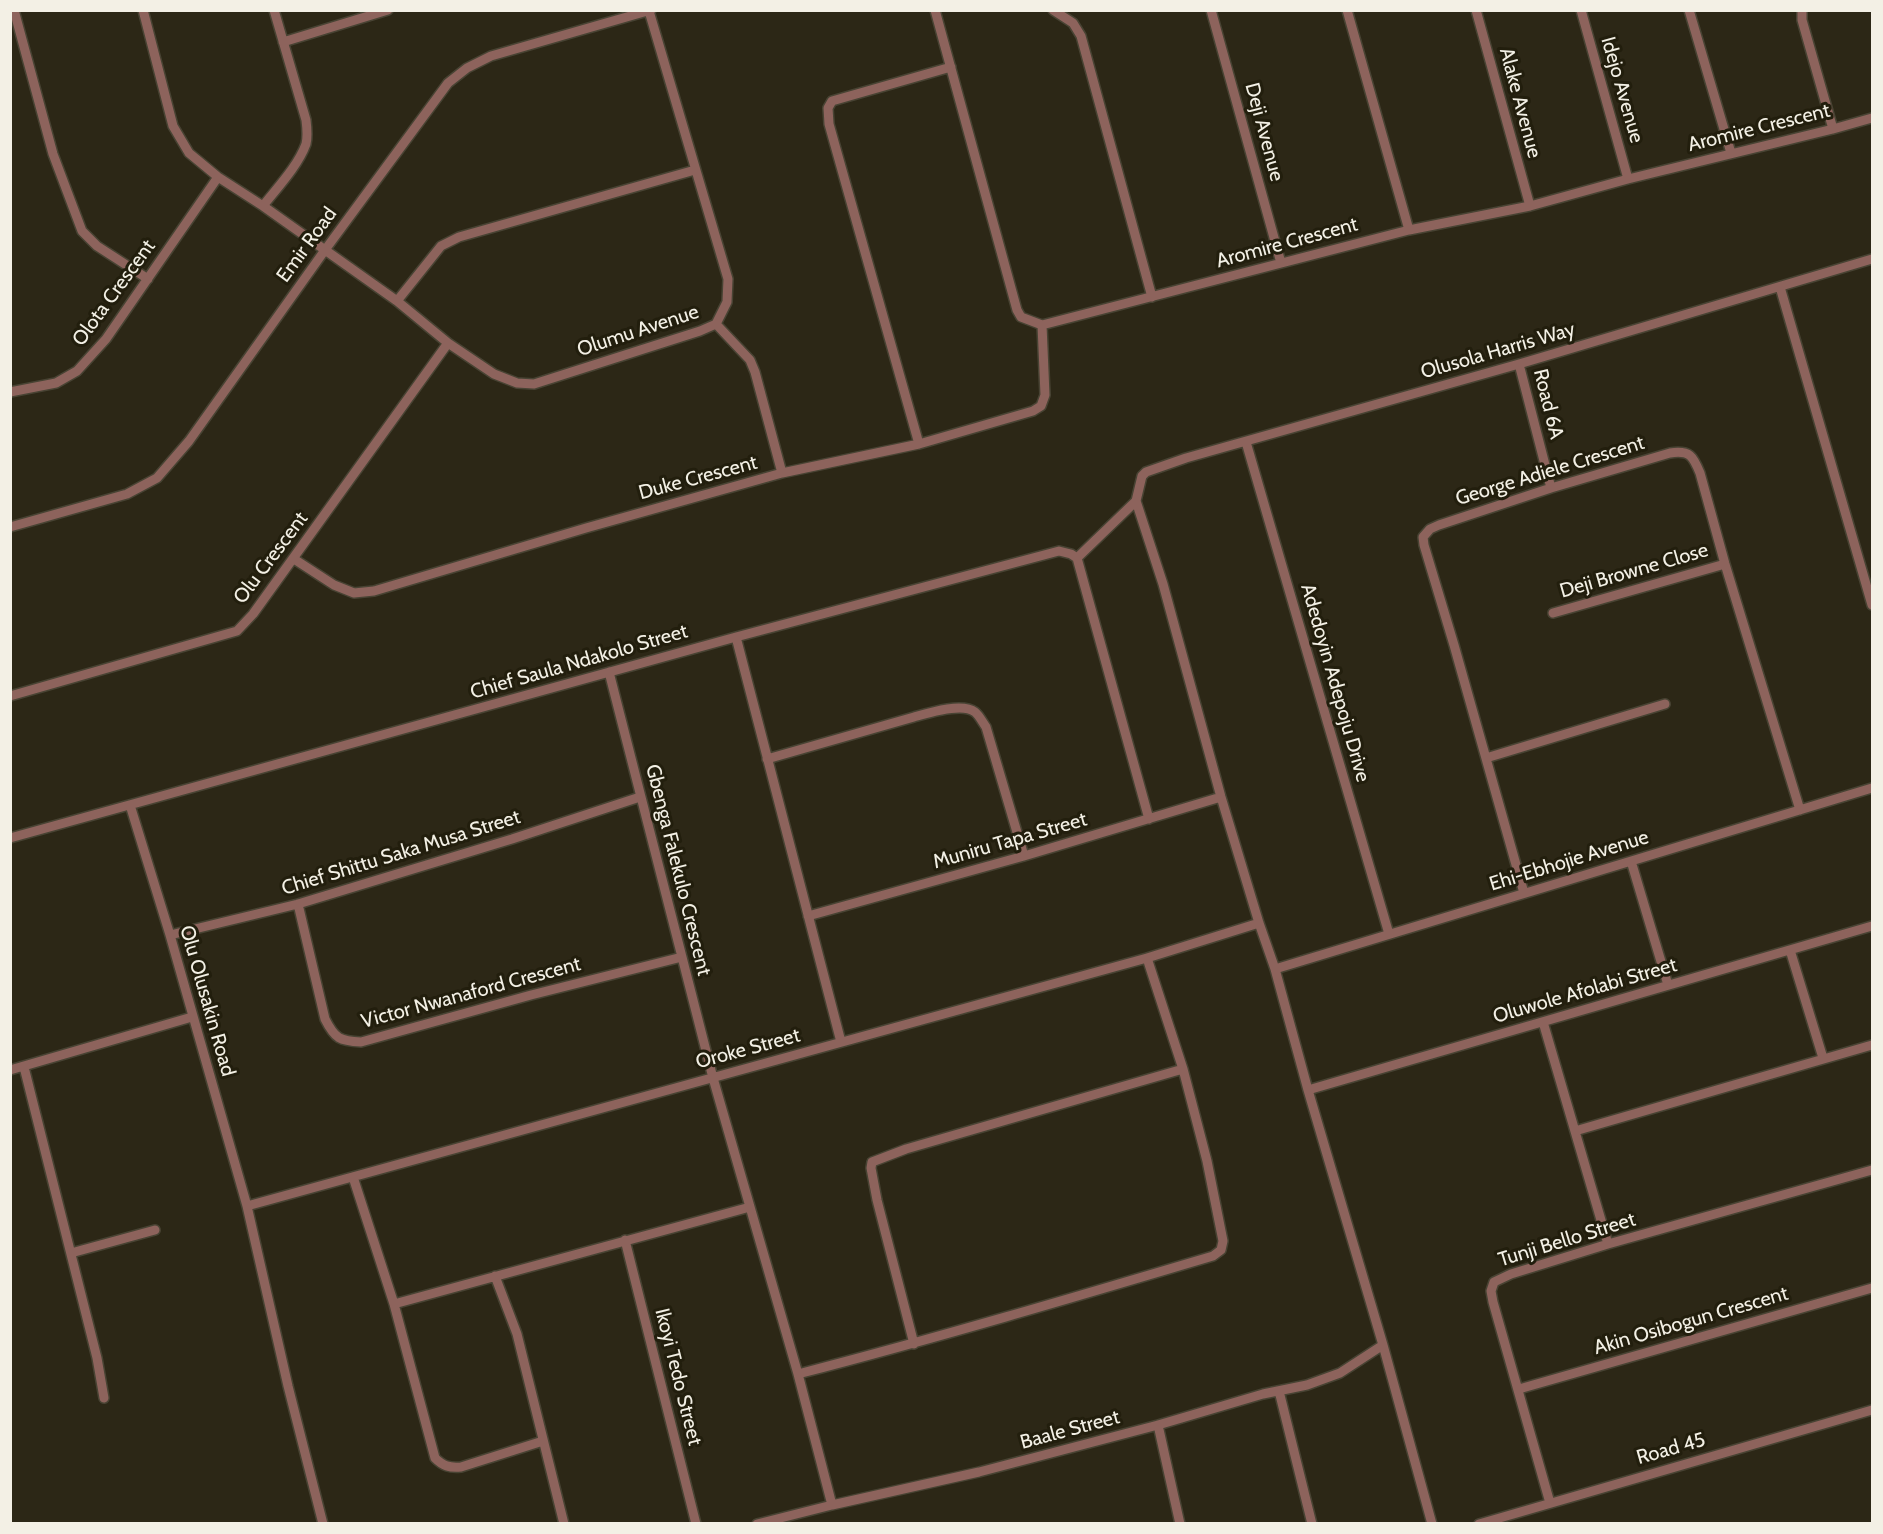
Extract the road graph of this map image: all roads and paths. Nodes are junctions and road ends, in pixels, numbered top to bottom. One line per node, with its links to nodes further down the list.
1 (14, 10): 28 (street)
2 (142, 10): 20 (street, Olumu Avenue)
3 (274, 10): 14 (street)
4 (388, 10): 14 (street)
5 (935, 10): 15 (street)
6 (1053, 10): 30 (street)
7 (1211, 10): 27 (street, Deji Avenue)
8 (1347, 10): 24 (street)
9 (1476, 10): 22 (street, Alake Avenue)
10 (1581, 10): 21 (street, Idejo Avenue)
11 (1689, 10): 18 (street)
12 (1802, 10): 17 (street)
13 (650, 11): 19 (street, Olumu Avenue); 25 (street, Emir Road)
14 (283, 42): 23 (street)
15 (951, 67): 33 (street); 38 (street)
16 (1872, 118): 17 (street, Aromire Crescent)
17 (1833, 129): 18 (street, Aromire Crescent)
18 (1731, 153): 21 (street, Aromire Crescent)
19 (695, 170): 31 (street); 32 (street, Olumu Avenue)
20 (218, 177): 23 (street, Olumu Avenue); 28 (street, Olota Crescent)
21 (1628, 179): 22 (street, Aromire Crescent)
22 (1530, 206): 24 (street, Aromire Crescent)
23 (263, 207): 25 (street, Olumu Avenue)
24 (1410, 230): 27 (street, Aromire Crescent)
25 (325, 250): 31 (street, Olumu Avenue); 42 (street, Emir Road)
26 (1872, 260): 29 (street, Olusola Harris Way)
27 (1281, 263): 30 (street, Aromire Crescent)
28 (148, 279): 36 (street, Olota Crescent)
29 (1780, 287): 35 (street, Olusola Harris Way); 46 (street)
30 (1152, 297): 33 (street, Aromire Crescent)
31 (397, 301): 34 (street, Olumu Avenue)
32 (716, 324): 34 (street, Olumu Avenue); 39 (street)
33 (1042, 326): 38 (street, Duke Crescent)
34 (448, 343): 44 (street, Olu Crescent)
35 (1519, 364): 37 (street, Olusola Harris Way); 40 (street, Road 6A)
36 (10, 392)
37 (1246, 442): 41 (street, Olusola Harris Way); 68 (street, Adedoyin Adepoju Drive)
38 (920, 444): 39 (street, Duke Crescent)
39 (782, 473): 44 (street, Duke Crescent)
40 (1551, 488): 45 (street, George Adiele Crescent); 52 (street, George Adiele Crescent)
41 (1136, 501): 43 (street); 56 (street)
42 (10, 527)
43 (1077, 558): 48 (street, Chief Saula Ndakolo Street); 59 (street)
44 (294, 559): 50 (street, Olu Crescent)
45 (1725, 564): 47 (street, Deji Browne Close); 58 (street, George Adiele Crescent)
46 (1872, 605)
47 (1553, 613)
48 (736, 637): 49 (street, Chief Saula Ndakolo Street); 53 (street)
49 (609, 672): 55 (street, Gbenga Falekulo Crescent); 57 (street, Chief Saula Ndakolo Street)
50 (10, 696)
51 (1665, 704): 52 (street)
52 (1485, 758): 63 (street, George Adiele Crescent)
53 (767, 759): 61 (street); 65 (street)
54 (1872, 788): 58 (street, Ehi-Ebhojie Avenue)
55 (640, 797): 64 (street, Chief Shittu Saka Musa Street); 71 (street, Gbenga Falekulo Crescent)
56 (1221, 797): 59 (street, Muniru Tapa Street); 66 (street)
57 (130, 805): 60 (street, Chief Saula Ndakolo Street); 69 (street, Olu Olusakin Road)
58 (1800, 810): 62 (street, Ehi-Ebhojie Avenue)
59 (1149, 819): 61 (street, Muniru Tapa Street)
60 (10, 838)
61 (1024, 856): 65 (street, Muniru Tapa Street)
62 (1631, 861): 63 (street, Ehi-Ebhojie Avenue); 74 (street)
63 (1524, 893): 68 (street, Ehi-Ebhojie Avenue)
64 (298, 904): 69 (street, Chief Shittu Saka Musa Street); 71 (street, Victor Nwanaford Crescent)
65 (808, 916): 77 (street)
66 (1259, 924): 72 (street, Oroke Street); 73 (street)
67 (1872, 926): 70 (street, Oluwole Afolabi Street)
68 (1389, 934): 73 (street, Ehi-Ebhojie Avenue)
69 (170, 935): 75 (street, Olu Olusakin Road)
70 (1790, 950): 74 (street, Oluwole Afolabi Street); 79 (street)
71 (682, 957): 83 (street, Gbenga Falekulo Crescent)
72 (1146, 958): 77 (street, Oroke Street); 81 (street)
73 (1275, 969): 84 (street)
74 (1668, 985): 76 (street, Oluwole Afolabi Street)
75 (192, 1017): 80 (street); 88 (street, Olu Olusakin Road)
76 (1543, 1022): 84 (street, Oluwole Afolabi Street); 85 (street)
77 (841, 1042): 83 (street, Oroke Street)
78 (1872, 1045): 79 (street)
79 (1823, 1058): 85 (street)
80 (24, 1067): 82 (street); 93 (street)
81 (1183, 1069): 97 (street); 97 (street)
82 (10, 1070)
83 (713, 1078): 87 (street, Oroke Street); 89 (street, Gbenga Falekulo Crescent)
84 (1308, 1090): 98 (street)
85 (1575, 1131): 92 (street)
86 (1872, 1170): 92 (street, Tunji Bello Street)
87 (353, 1177): 88 (street, Oroke Street); 96 (street)
88 (247, 1206): 109 (street, Olu Olusakin Road)
89 (750, 1207): 91 (street); 99 (street, Gbenga Falekulo Crescent)
90 (155, 1230): 93 (street)
91 (625, 1240): 94 (street); 111 (street, Ikoyi Tedo Street)
92 (1608, 1244): 100 (street, Tunji Bello Street)
93 (71, 1253): 102 (street)
94 (495, 1276): 96 (street); 105 (street)
95 (1872, 1288): 100 (street, Akin Osibogun Crescent)
96 (394, 1304): 105 (street)
97 (914, 1344): 99 (street)
98 (1383, 1345): 101 (street, Baale Street); 115 (street)
99 (798, 1374): 107 (street, Gbenga Falekulo Crescent)
100 (1519, 1389): 106 (street, Tunji Bello Street)
101 (1279, 1391): 104 (street, Baale Street); 114 (street)
102 (104, 1398)
103 (1872, 1410): 106 (street, Road 45)
104 (1158, 1425): 107 (street, Baale Street); 113 (street)
105 (543, 1441): 110 (street)
106 (1550, 1503): 116 (street, Road 45)
107 (832, 1505): 108 (street, Baale Street)
108 (770, 1522): 112 (street, Baale Street)
109 (323, 1524)
110 (564, 1524)
111 (696, 1524)
112 (757, 1524)
113 (1180, 1524)
114 (1312, 1524)
115 (1432, 1524)
116 (1479, 1524)

